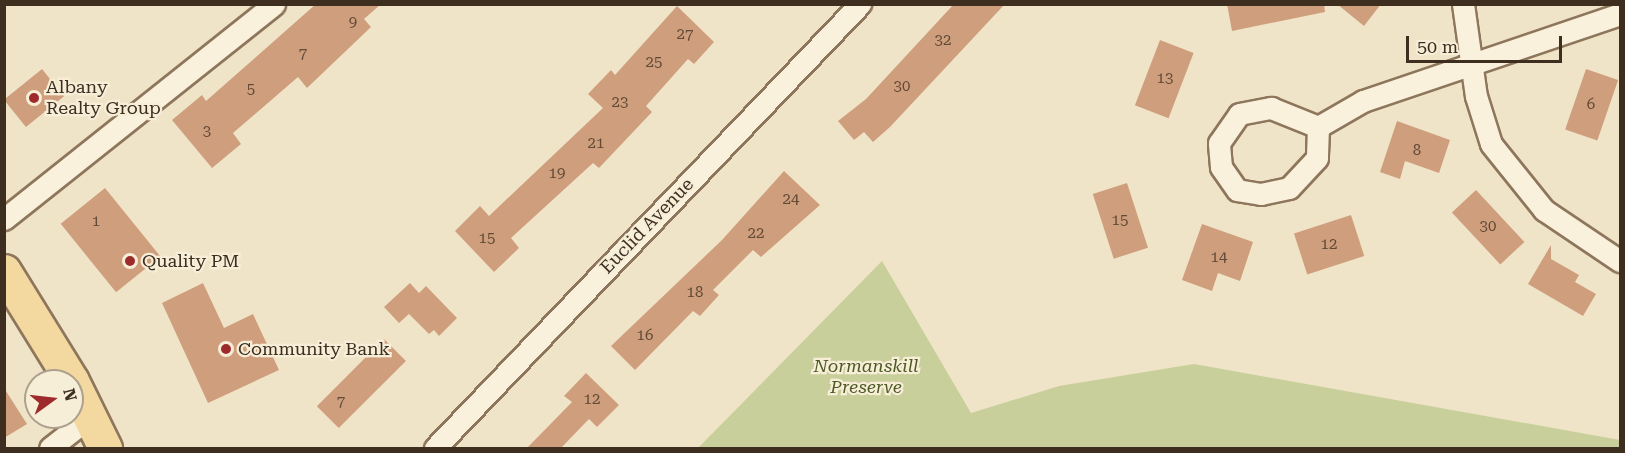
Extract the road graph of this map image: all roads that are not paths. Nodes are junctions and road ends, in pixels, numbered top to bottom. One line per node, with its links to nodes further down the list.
1 (274, 4): 7 (street)
2 (860, 4): 15 (street, Euclid Avenue)
3 (1463, 4): 5 (street)
4 (1620, 14): 5 (street)
5 (1472, 63): 6 (street); 8 (street)
6 (1318, 127): 6 (street)
7 (4, 219)
8 (1620, 261)
9 (4, 271): 10 (main road)
10 (65, 369)
11 (84, 403): 12 (main road)
12 (91, 416): 13 (street); 14 (main road)
13 (50, 448)
14 (105, 448)
15 (435, 448)

